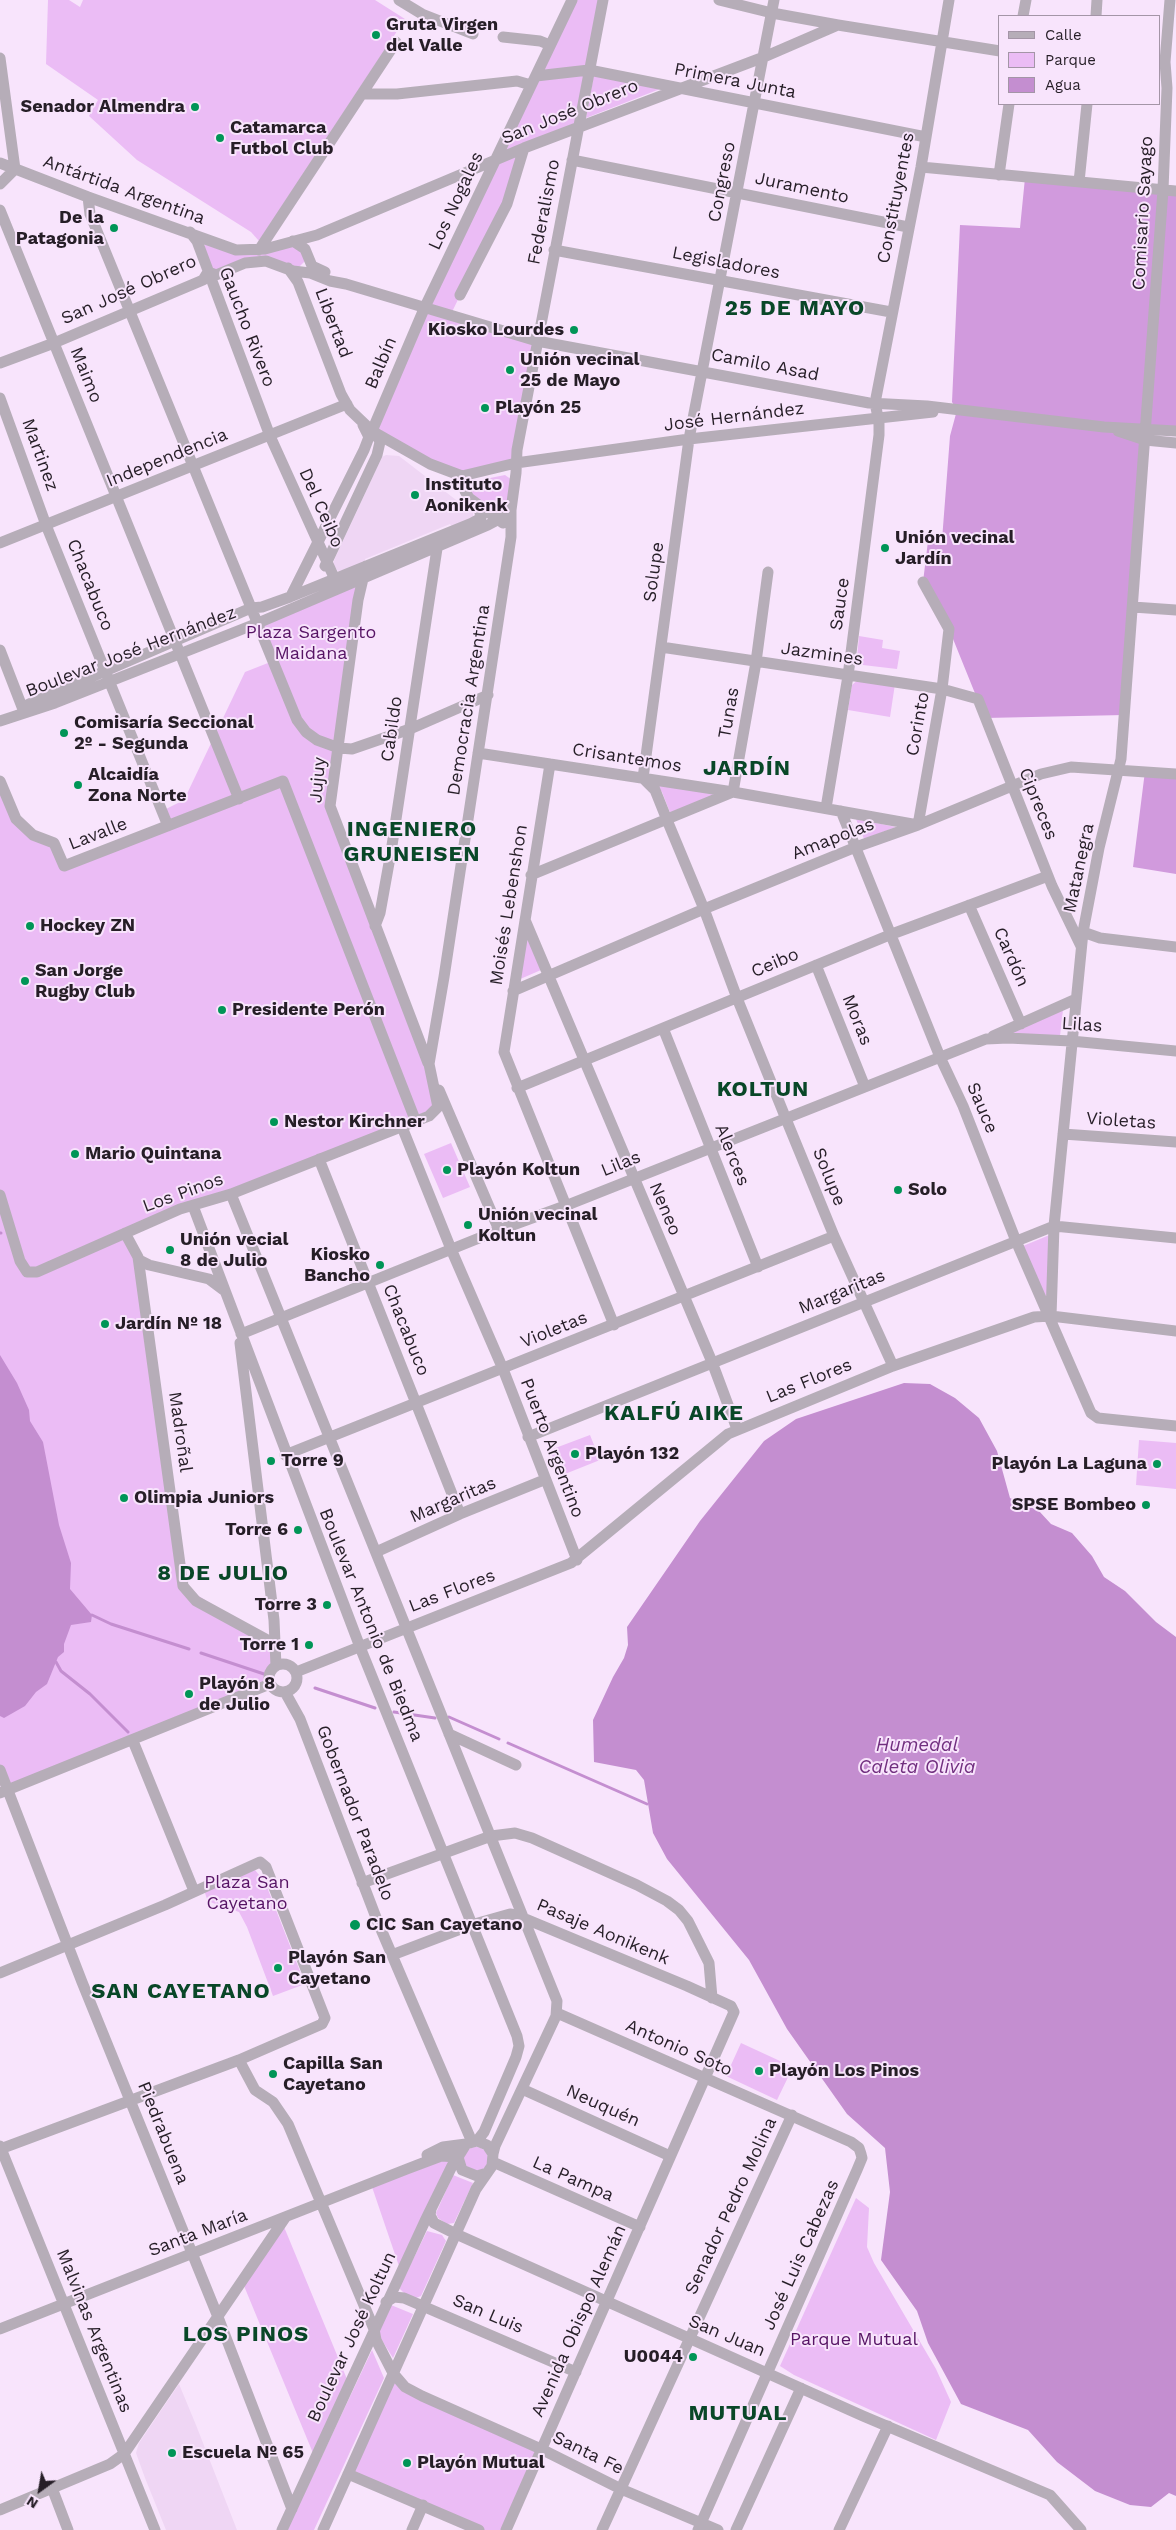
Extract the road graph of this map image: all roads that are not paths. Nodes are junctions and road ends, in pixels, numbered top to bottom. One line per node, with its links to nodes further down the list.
1 (399, 0): 14 (street)
2 (572, 0): 18 (street, Los Nogales)
3 (603, 0): 22 (street, Federalismo)
4 (719, 0): 10 (street)
5 (774, 0): 10 (street, Congreso)
6 (949, 0): 17 (street, Constituyentes)
7 (1026, 0): 11 (street)
8 (1097, 0): 12 (street)
9 (1170, 0): 23 (street, Comisario Sayago)
10 (772, 13): 13 (street); 20 (street, Congreso)
11 (1023, 15)
12 (1096, 15)
13 (838, 25): 17 (street); 20 (street, San José Obrero)
14 (473, 34)
15 (503, 37): 18 (street)
16 (396, 42): 26 (street)
17 (943, 42): 19 (street); 31 (street, Constituyentes)
18 (550, 45): 24 (street, Los Nogales)
19 (998, 50)
20 (764, 57): 25 (street, San José Obrero); 27 (street, Congreso)
21 (0, 58): 37 (street)
22 (589, 70): 24 (street, Primera Junta); 25 (street, Primera Junta); 30 (street, Federalismo)
23 (1167, 73): 41 (street, Comisario Sayago)
24 (533, 80): 26 (street, Primera Junta); 34 (street, Los Nogales)
25 (680, 88): 27 (street, Primera Junta); 30 (street, San José Obrero)
26 (362, 94): 47 (street)
27 (756, 103): 31 (street, Primera Junta); 43 (street, Congreso)
28 (1010, 105): 38 (street)
29 (1087, 105): 39 (street)
30 (577, 128): 32 (street, San José Obrero); 33 (street, Federalismo)
31 (926, 137): 36 (street, Constituyentes)
32 (524, 148): 34 (street, San José Obrero); 61 (street)
33 (572, 160): 43 (street, Juramento); 54 (street, Federalismo)
34 (494, 162): 49 (street, San José Obrero); 62 (street, Los Nogales)
35 (0, 163): 37 (street, Antártida Argentina)
36 (921, 167): 38 (street); 46 (street, Constituyentes)
37 (15, 169): 40 (street); 44 (street, Antártida Argentina)
38 (999, 175): 39 (street)
39 (1079, 182): 41 (street)
40 (1, 184)
41 (1163, 190): 42 (street); 76 (street, Comisario Sayago)
42 (1176, 191)
43 (738, 192): 46 (street, Juramento); 59 (street, Congreso)
44 (88, 197): 48 (street, Antártida Argentina); 63 (street, Jujuy)
45 (0, 210): 66 (street, Maimo)
46 (908, 227): 64 (street, Constituyentes)
47 (274, 228): 51 (street); 53 (street)
48 (190, 232): 50 (street, Gaucho Rivero)
49 (316, 235): 51 (street, San José Obrero); 55 (street)
50 (203, 242): 52 (street, Antártida Argentina); 57 (street, Gaucho Rivero)
51 (289, 242): 53 (street, San José Obrero); 55 (street)
52 (236, 250): 53 (street, San José Obrero)
53 (259, 250)
54 (554, 250): 59 (street, Legisladores); 65 (street, Federalismo)
55 (308, 257): 58 (street); 60 (street)
56 (288, 268): 57 (street, San José Obrero); 58 (street, Libertad)
57 (208, 272): 63 (street, San José Obrero); 77 (street, Gaucho Rivero)
58 (300, 277): 60 (street); 71 (street, Libertad)
59 (720, 279): 64 (street, Legisladores); 68 (street, Congreso)
60 (346, 284): 62 (street)
61 (460, 295)
62 (424, 309): 65 (street, Camilo Asad); 78 (street, Balbín)
63 (130, 311): 66 (street, San José Obrero); 84 (street, Jujuy)
64 (891, 312): 70 (street, Constituyentes)
65 (537, 341): 68 (street, Camilo Asad); 83 (street, Democracia Argentina)
66 (54, 343): 67 (street, San José Obrero); 86 (street, Maimo)
67 (0, 363)
68 (701, 371): 70 (street, Camilo Asad); 79 (street, Solupe)
69 (0, 398): 90 (street, Martinez)
70 (875, 403): 72 (street, Camilo Asad); 73 (street, Sauce)
71 (347, 404): 74 (street, Libertad); 77 (street, Independencia)
72 (957, 410): 73 (street, José Hernández); 76 (street, Camilo Asad)
73 (878, 418): 79 (street, José Hernández); 114 (street, Sauce)
74 (360, 421): 78 (street); 81 (street)
75 (1176, 431): 76 (street, Camilo Asad)
76 (1146, 434): 80 (street, Camilo Asad); 104 (street, Matanegra)
77 (270, 436): 84 (street, Independencia); 94 (street, Del Ceibo)
78 (382, 437): 81 (street); 82 (street); 82 (street); 85 (street)
79 (689, 439): 83 (street, José Hernández); 109 (street, Solupe)
80 (1176, 443)
81 (364, 450): 94 (street)
82 (377, 455): 95 (street)
83 (516, 462): 85 (street, José Hernández); 88 (street, Democracia Argentina)
84 (194, 466): 86 (street, Independencia); 105 (street, Jujuy)
85 (462, 476): 87 (street)
86 (117, 498): 90 (street, Independencia); 108 (street)
87 (479, 507): 89 (street); 92 (street, Boulevar José Hernández)
88 (511, 510): 89 (street, Boulevar José Hernández); 91 (street, Democracia Argentina)
89 (498, 519): 91 (street); 92 (street, Boulevar José Hernández)
90 (46, 525): 93 (street, Independencia); 113 (street, Chacabuco)
91 (511, 537): 116 (street, Democracia Argentina)
92 (438, 541): 96 (street, Boulevar José Hernández); 120 (street, Cabildo)
93 (0, 543)
94 (318, 544): 95 (street, Del Ceibo); 102 (street)
95 (327, 563): 98 (street, Del Ceibo); 101 (street)
96 (365, 572): 98 (street, Boulevar José Hernández); 100 (street, Boulevar José Hernández); 121 (street)
97 (768, 572): 112 (street, Tunas)
98 (333, 578): 100 (street); 101 (street, Boulevar José Hernández)
99 (923, 582): 115 (street, Corinto)
100 (348, 584): 103 (street, Boulevar José Hernández)
101 (316, 585): 102 (street, Boulevar José Hernández); 103 (street)
102 (290, 597): 105 (street, Boulevar José Hernández)
103 (303, 603): 107 (street, Boulevar José Hernández)
104 (1133, 607): 106 (street); 124 (street, Matanegra)
105 (251, 608): 107 (street, Jujuy); 108 (street, Boulevar José Hernández)
106 (1176, 610)
107 (258, 623): 111 (street, Boulevar José Hernández); 121 (street, Jujuy)
108 (176, 641): 111 (street); 113 (street, Boulevar José Hernández)
109 (661, 647): 112 (street, Jazmines); 126 (street, Solupe)
110 (0, 650): 118 (street)
111 (180, 653): 113 (street, Boulevar José Hernández); 130 (street)
112 (756, 662): 114 (street, Jazmines); 129 (street, Tunas)
113 (109, 676): 118 (street, Boulevar José Hernández); 135 (street, Chacabuco)
114 (848, 676): 115 (street, Jazmines); 131 (street, Sauce)
115 (942, 689): 117 (street, Jazmines); 134 (street, Corinto)
116 (488, 696): 120 (street); 122 (street, Democracia Argentina)
117 (978, 699): 128 (street, Cipreces)
118 (24, 712): 119 (street)
119 (0, 721)
120 (410, 729): 121 (street); 142 (street, Cabildo)
121 (339, 748): 142 (street, Jujuy)
122 (478, 753): 123 (street, Crisantemos); 159 (street, Democracia Argentina)
123 (550, 764): 126 (street, Crisantemos); 137 (street, Moisés Lebenshon)
124 (1118, 769): 125 (street, Amapolas); 128 (street, Amapolas); 143 (street, Matanegra)
125 (1176, 774)
126 (643, 778): 129 (street, Crisantemos); 133 (street, Solupe)
127 (0, 781): 135 (street, Lavalle)
128 (1011, 787): 134 (street, Amapolas); 138 (street, Cipreces)
129 (733, 792): 131 (street, Crisantemos); 133 (street)
130 (239, 798): 135 (street, Lavalle); 163 (street, Lavalle)
131 (826, 808): 132 (street, Crisantemos)
132 (841, 811): 134 (street, Crisantemos); 136 (street, Sauce)
133 (667, 820): 137 (street); 140 (street, Solupe)
134 (918, 825): 136 (street, Amapolas)
135 (168, 826)
136 (856, 847): 140 (street, Amapolas); 144 (street, Sauce)
137 (532, 875): 141 (street, Moisés Lebenshon)
138 (1048, 876): 139 (street, Ceibo); 146 (street, Cipreces)
139 (968, 905): 144 (street, Ceibo); 152 (street, Cardón)
140 (704, 909): 148 (street, Amapolas); 150 (street, Solupe)
141 (525, 920): 148 (street, Neneo); 149 (street, Moisés Lebenshon)
142 (375, 926): 159 (street, Jujuy)
143 (1083, 932): 145 (street); 146 (street, Matanegra)
144 (892, 934): 147 (street, Ceibo); 157 (street, Sauce)
145 (1176, 947)
146 (1082, 948): 151 (street, Matanegra)
147 (816, 965): 150 (street, Ceibo); 160 (street, Moras)
148 (548, 975): 149 (street, Amapolas); 158 (street, Neneo)
149 (513, 991): 161 (street, Moisés Lebenshon)
150 (737, 998): 153 (street, Ceibo); 162 (street, Solupe)
151 (1076, 999): 152 (street, Lilas); 155 (street, Matanegra)
152 (1021, 1024): 154 (street, Lilas)
153 (663, 1028): 158 (street, Ceibo); 167 (street, Alerces)
154 (986, 1039): 155 (street, Lilas); 157 (street, Lilas)
155 (1071, 1041): 156 (street, Lilas); 165 (street, Matanegra)
156 (1176, 1051)
157 (940, 1057): 160 (street, Lilas); 179 (street, Sauce)
158 (584, 1059): 161 (street, Ceibo); 169 (street, Neneo)
159 (429, 1064): 163 (street, Los Pinos); 175 (street, Jujuy)
160 (865, 1087): 162 (street, Lilas)
161 (517, 1088): 173 (street)
162 (786, 1119): 167 (street, Lilas); 177 (street, Solupe)
163 (416, 1122): 164 (street, Los Pinos)
164 (402, 1127): 168 (street, Los Pinos); 180 (street, Puerto Argentino)
165 (1063, 1134): 166 (street, Violetas); 174 (street, Matanegra)
166 (1176, 1142)
167 (711, 1148): 169 (street, Lilas); 182 (street, Alerces)
168 (319, 1159): 170 (street, Los Pinos); 183 (street, Chacabuco)
169 (633, 1178): 173 (street, Lilas); 185 (street, Neneo)
170 (231, 1194): 172 (street, Los Pinos); 187 (street, Boulevar Antonio de Biedma)
171 (0, 1195): 176 (street, Los Pinos)
172 (193, 1206): 176 (street, Los Pinos); 184 (street, Boulevar Antonio de Biedma)
173 (565, 1206): 175 (street, Lilas); 189 (street)
174 (1054, 1226): 178 (street, Margaritas); 179 (street, Margaritas); 188 (street, Matanegra)
175 (499, 1230): 180 (street, Lilas)
176 (124, 1233): 181 (street, Madroñal)
177 (834, 1236): 182 (street, Violetas); 186 (street, Solupe)
178 (1176, 1238)
179 (1016, 1241): 186 (street, Margaritas); 188 (street, Sauce)
180 (451, 1249): 183 (street, Lilas); 194 (street, Puerto Argentino)
181 (139, 1260): 184 (street); 207 (street, Madroñal)
182 (758, 1267): 185 (street, Violetas)
183 (368, 1282): 187 (street, Lilas); 195 (street, Chacabuco)
184 (225, 1292): 191 (street, Boulevar Antonio de Biedma)
185 (683, 1297): 189 (street, Violetas); 192 (street, Neneo)
186 (864, 1302): 192 (street, Margaritas); 193 (street, Solupe)
187 (281, 1316): 191 (street, Lilas); 198 (street, Boulevar Antonio de Biedma)
188 (1051, 1316): 190 (street, Las Flores); 193 (street, Las Flores); 196 (street, Sauce)
189 (614, 1325): 194 (street, Violetas)
190 (1176, 1331)
191 (241, 1334): 200 (street, Boulevar Antonio de Biedma); 207 (street)
192 (712, 1362): 197 (street, Neneo); 199 (street, Margaritas)
193 (893, 1366): 197 (street, Las Flores)
194 (503, 1369): 195 (street, Violetas); 199 (street, Puerto Argentino)
195 (415, 1401): 198 (street, Violetas); 202 (street, Chacabuco)
196 (1176, 1426)
197 (737, 1429): 204 (street, Las Flores)
198 (330, 1436): 200 (street, Violetas); 203 (street, Boulevar Antonio de Biedma)
199 (528, 1437): 201 (street, Puerto Argentino)
200 (286, 1454): 206 (street, Boulevar Antonio de Biedma)
201 (544, 1480): 202 (street, Margaritas); 204 (street, Puerto Argentino)
202 (460, 1514): 203 (street, Margaritas)
203 (376, 1552): 205 (street, Boulevar Antonio de Biedma)
204 (577, 1560): 205 (street, Las Flores)
205 (406, 1627): 206 (street, Las Flores); 212 (street, Boulevar Antonio de Biedma)
206 (360, 1647): 209 (street, Las Flores); 218 (street, Boulevar Antonio de Biedma)
207 (276, 1648): 208 (street)
208 (276, 1666): 209 (street); 210 (street)
209 (296, 1672): 211 (street)
210 (270, 1684): 211 (street); 213 (street)
211 (285, 1692): 219 (street, Gobernador Paradelo)
212 (449, 1734): 214 (street); 217 (street, Boulevar Antonio de Biedma)
213 (133, 1741): 216 (street); 220 (street)
214 (516, 1765)
215 (0, 1770): 216 (street, Piedrabuena)
216 (4, 1791): 223 (street, Piedrabuena)
217 (491, 1836): 218 (street); 221 (street, Boulevar Antonio de Biedma); 226 (street)
218 (443, 1855): 219 (street); 222 (street, Boulevar Antonio de Biedma)
219 (362, 1883): 224 (street, Gobernador Paradelo)
220 (194, 1891): 223 (street); 229 (street)
221 (522, 1916): 222 (street, Pasaje Aonikenk); 226 (street, Pasaje Aonikenk); 227 (street, Boulevar Antonio de Biedma)
222 (471, 1925): 224 (street, Pasaje Aonikenk); 234 (street, Boulevar Antonio de Biedma)
223 (68, 1946): 225 (street); 232 (street, Piedrabuena)
224 (392, 1955): 234 (street, Gobernador Paradelo)
225 (0, 1973)
226 (712, 1998): 228 (street, Pasaje Aonikenk)
227 (557, 2013): 230 (street, Antonio Soto); 231 (street)
228 (733, 2017): 230 (street, Avenida Obispo Alemán)
229 (239, 2060): 232 (street); 242 (street, Santa Fe)
230 (705, 2079): 233 (street, Antonio Soto); 236 (street, Avenida Obispo Alemán)
231 (522, 2089): 236 (street, Neuquén); 237 (street)
232 (130, 2099): 235 (street); 247 (street, Piedrabuena)
233 (792, 2115): 238 (street, Antonio Soto); 255 (street, Senador Pedro Molina)
234 (472, 2142): 237 (street); 239 (street); 240 (street, Santa María)
235 (0, 2148): 250 (street, Malvinas Argentinas)
236 (670, 2156): 245 (street, Avenida Obispo Alemán)
237 (493, 2158): 241 (street); 245 (street, La Pampa)
238 (862, 2158): 257 (street, José Luis Cabezas)
239 (458, 2159): 240 (street, Santa María); 241 (street); 243 (street, Boulevar José Koltun)
240 (407, 2169): 242 (street, Santa María)
241 (487, 2173): 246 (street)
242 (320, 2204): 244 (street, Santa María); 253 (street, Santa Fe)
243 (431, 2209): 246 (street, San Juan); 248 (street, Boulevar José Koltun)
244 (285, 2218): 247 (street, Santa María); 252 (street)
245 (640, 2227): 249 (street, Avenida Obispo Alemán)
246 (456, 2234): 249 (street, San Juan); 251 (street)
247 (192, 2254): 250 (street, Santa María); 252 (street, Piedrabuena)
248 (386, 2302): 251 (street, San Luis); 253 (street, Boulevar José Koltun)
249 (606, 2303): 255 (street, San Juan); 256 (street, Avenida Obispo Alemán)
250 (65, 2305): 254 (street, Santa María); 262 (street, Malvinas Argentinas)
251 (424, 2306): 256 (street, San Luis); 258 (street)
252 (218, 2316): 262 (street); 267 (street, Piedrabuena)
253 (374, 2328): 258 (street, Santa Fe); 267 (street, Boulevar José Koltun)
254 (0, 2329)
255 (690, 2339): 257 (street, San Juan); 265 (street, Senador Pedro Molina)
256 (576, 2372): 261 (street, Avenida Obispo Alemán)
257 (767, 2372): 259 (street, San Juan); 269 (street, José Luis Cabezas)
258 (393, 2373): 261 (street, Santa Fe); 263 (street)
259 (801, 2388): 260 (street, San Juan); 279 (street)
260 (888, 2426): 280 (street); 281 (street, San Juan)
261 (542, 2449): 265 (street, Santa Fe); 276 (street, Avenida Obispo Alemán)
262 (124, 2454): 264 (street); 271 (street, Malvinas Argentinas)
263 (348, 2474): 266 (street); 273 (street)
264 (52, 2488): 268 (street); 270 (street)
265 (621, 2489): 269 (street, Santa Fe); 277 (street, Senador Pedro Molina)
266 (423, 2505): 274 (street); 275 (street)
267 (292, 2509): 272 (street, Boulevar José Koltun)
268 (1, 2510)
269 (700, 2526): 278 (street, Santa Fe)
270 (68, 2530)
271 (155, 2530)
272 (282, 2530)
273 (323, 2530)
274 (412, 2530)
275 (478, 2530)
276 (506, 2530)
277 (602, 2530)
278 (718, 2530)
279 (736, 2530)
280 (839, 2530)
281 (1081, 2530)

